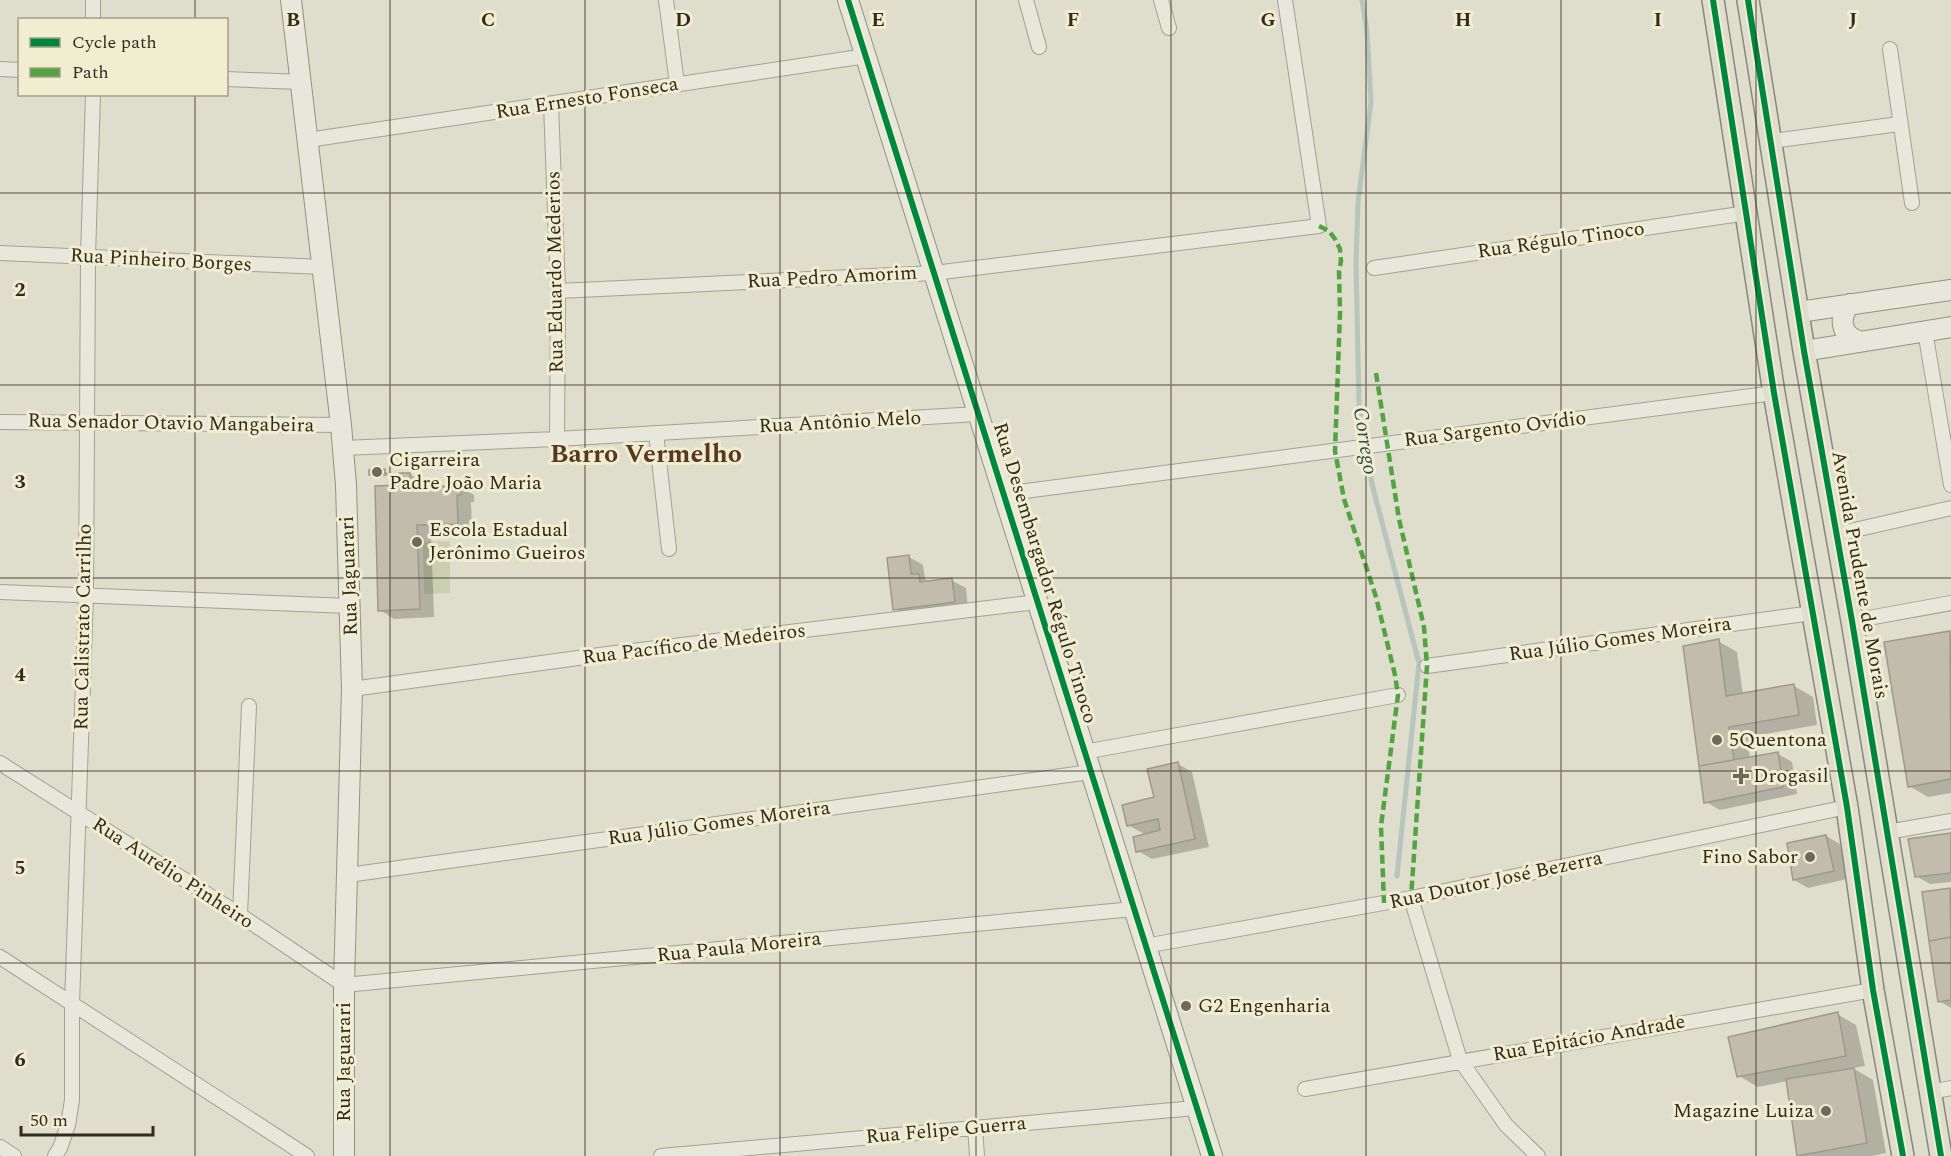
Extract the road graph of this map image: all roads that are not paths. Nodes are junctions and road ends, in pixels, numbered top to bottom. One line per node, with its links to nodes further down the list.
1 (93, 0): 10 (street)
2 (291, 0): 18 (main road, Rua Jaguarari)
3 (666, 0): 19 (street)
4 (848, 0): 14 (main road, Rua Desembargador Régulo Tinoco)
5 (1026, 0): 12 (street)
6 (1161, 0): 11 (street)
7 (1285, 0): 31 (street, Rua Pedro Amorim)
8 (1713, 0): 26 (main road)
9 (1748, 0): 24 (main road, Avenida Prudente de Morais)
10 (93, 18)
11 (1169, 28)
12 (1039, 47)
13 (1890, 49): 22 (street)
14 (866, 56): 19 (street, Rua Ernesto Fonseca); 31 (main road, Rua Desembargador Régulo Tinoco)
15 (0, 69): 16 (street)
16 (18, 70)
17 (228, 79): 18 (street)
18 (301, 82): 23 (main road, Rua Jaguarari)
19 (677, 84): 21 (street, Rua Ernesto Fonseca)
20 (93, 96): 28 (street, Rua Calistrato Carrilho)
21 (551, 104): 23 (street, Rua Ernesto Fonseca); 33 (street, Rua Eduardo Mederios)
22 (1899, 124): 24 (street); 25 (street)
23 (308, 140): 29 (main road, Rua Jaguarari)
24 (1772, 141): 35 (main road, Avenida Prudente de Morais)
25 (1912, 203)
26 (1747, 213): 30 (street, Rua Régulo Tinoco); 40 (main road)
27 (0, 253): 28 (street, Rua Pinheiro Borges)
28 (88, 257): 29 (street, Rua Pinheiro Borges); 43 (street, Rua Calistrato Carrilho)
29 (322, 267): 44 (main road, Rua Jaguarari)
30 (1374, 268)
31 (934, 273): 33 (street, Rua Pedro Amorim); 41 (main road, Rua Desembargador Régulo Tinoco)
32 (1951, 290): 34 (main road)
33 (558, 291): 46 (street, Rua Eduardo Mederios)
34 (1850, 304): 35 (main road); 38 (main road)
35 (1799, 312): 39 (main road, Avenida Prudente de Morais)
36 (1951, 327): 37 (main road)
37 (1925, 331): 38 (main road); 48 (street)
38 (1858, 341): 39 (main road)
39 (1804, 351): 51 (main road, Avenida Prudente de Morais)
40 (1774, 393): 49 (street, Rua Sargento Ovídio); 58 (main road)
41 (978, 414): 45 (street, Rua Antônio Melo); 49 (main road, Rua Desembargador Régulo Tinoco)
42 (0, 422): 43 (street, Rua Senador Otavio Mangabeira)
43 (86, 422): 44 (street, Rua Senador Otavio Mangabeira); 54 (street, Rua Calistrato Carrilho)
44 (341, 425): 47 (main road, Rua Jaguarari)
45 (656, 433): 46 (street, Rua Antônio Melo); 52 (street)
46 (557, 439): 47 (street, Rua Antônio Melo)
47 (343, 448): 57 (main road, Rua Jaguarari)
48 (1951, 485)
49 (1003, 494): 55 (main road, Rua Desembargador Régulo Tinoco)
50 (1951, 508): 51 (street)
51 (1837, 534): 59 (main road, Avenida Prudente de Morais)
52 (669, 549)
53 (0, 592): 54 (street)
54 (86, 595): 57 (street); 68 (street, Rua Calistrato Carrilho)
55 (1037, 602): 61 (street, Rua Pacífico de Medeiros); 64 (main road, Rua Desembargador Régulo Tinoco)
56 (1951, 603): 59 (street)
57 (350, 606): 61 (main road, Rua Jaguarari)
58 (1812, 613): 60 (street, Rua Júlio Gomes Moreira); 67 (main road)
59 (1852, 621): 70 (main road, Avenida Prudente de Morais)
60 (1427, 666)
61 (352, 690): 71 (main road, Rua Jaguarari)
62 (1398, 695): 64 (street)
63 (249, 706): 74 (street)
64 (1084, 752): 66 (main road, Rua Desembargador Régulo Tinoco)
65 (0, 763): 68 (street, Rua Aurélio Pinheiro)
66 (1090, 772): 71 (street, Rua Júlio Gomes Moreira); 73 (main road, Rua Desembargador Régulo Tinoco)
67 (1847, 807): 72 (street, Rua Doutor José Bezerra); 78 (main road)
68 (78, 812): 74 (street, Rua Aurélio Pinheiro); 79 (street, Rua Calistrato Carrilho)
69 (1951, 821): 70 (street)
70 (1887, 832): 83 (main road, Avenida Prudente de Morais)
71 (348, 875): 77 (main road, Rua Jaguarari)
72 (1411, 898): 75 (street, Rua Doutor José Bezerra); 80 (street)
73 (1133, 909): 75 (main road, Rua Desembargador Régulo Tinoco); 77 (street, Rua Paula Moreira)
74 (240, 915): 77 (street, Rua Aurélio Pinheiro)
75 (1145, 946): 84 (main road, Rua Desembargador Régulo Tinoco)
76 (0, 957): 79 (street)
77 (344, 985): 91 (main road, Rua Jaguarari)
78 (1873, 990): 80 (street, Rua Epitácio Andrade); 87 (main road)
79 (72, 1005): 89 (street, Rua Calistrato Carrilho); 90 (street)
80 (1460, 1060): 82 (street, Rua Epitácio Andrade); 95 (street)
81 (1951, 1088): 83 (street)
82 (1305, 1089)
83 (1930, 1092): 96 (main road, Avenida Prudente de Morais)
84 (1195, 1108): 85 (street, Rua Felipe Guerra); 94 (main road, Rua Desembargador Régulo Tinoco)
85 (975, 1127): 92 (street, Rua Felipe Guerra); 93 (street)
86 (0, 1147): 88 (street)
87 (1900, 1155)
88 (14, 1156)
89 (55, 1156)
90 (307, 1156)
91 (344, 1156)
92 (661, 1156)
93 (977, 1156)
94 (1212, 1156)
95 (1538, 1156)
96 (1941, 1156)

